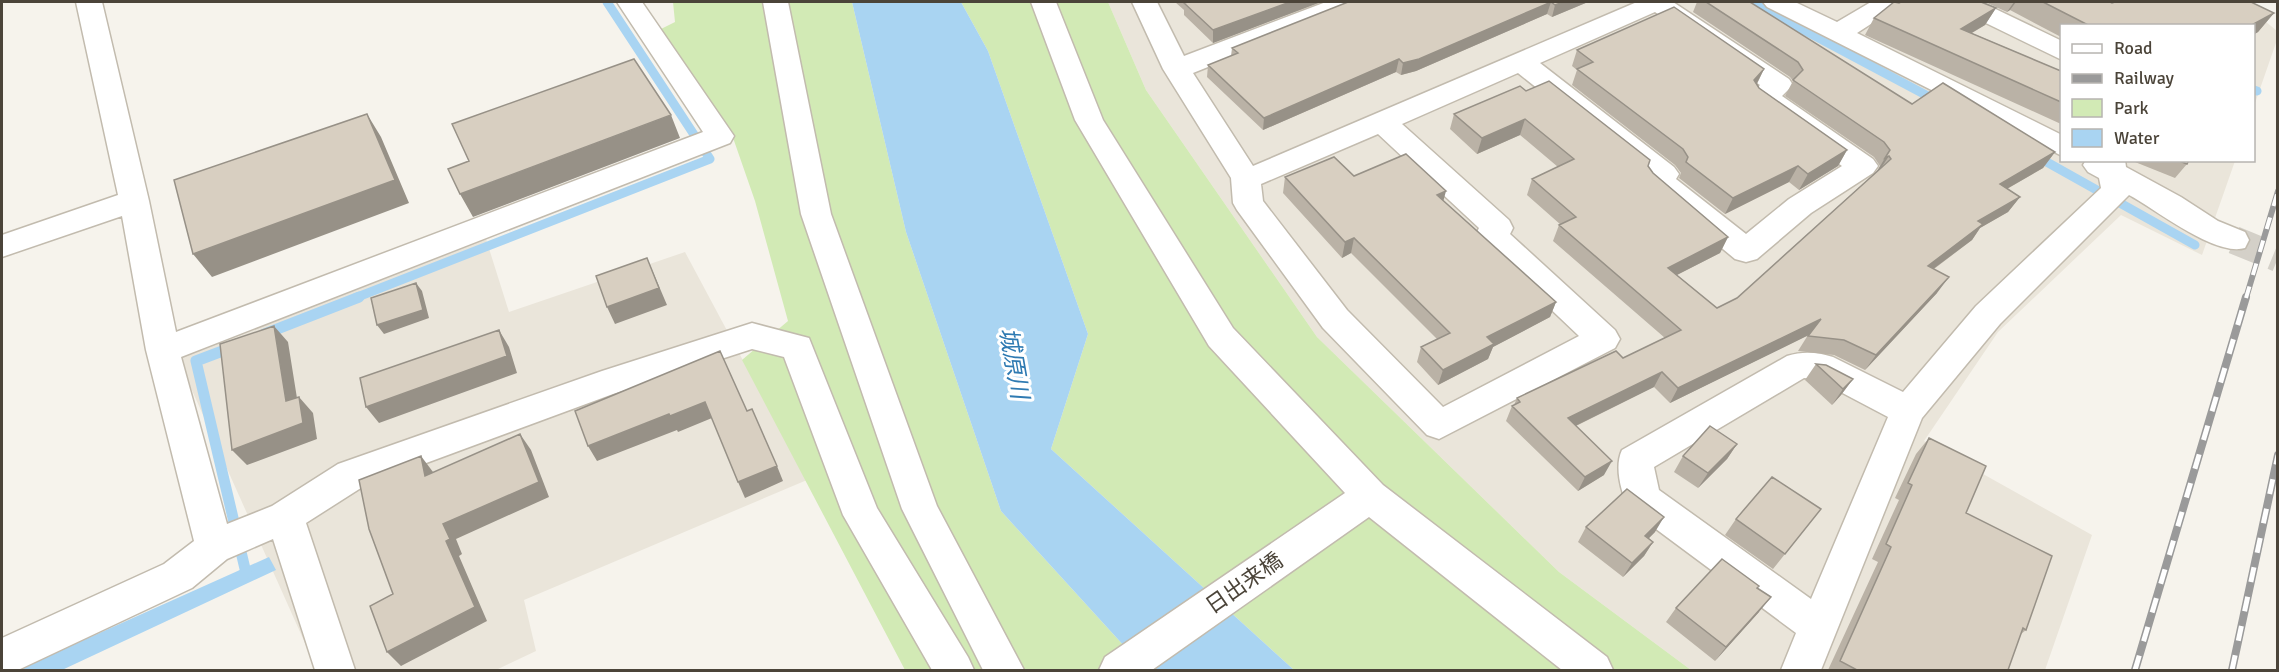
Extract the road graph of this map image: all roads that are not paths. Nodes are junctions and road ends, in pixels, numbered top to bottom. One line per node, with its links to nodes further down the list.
1 (89, 2): 19 (street)
2 (630, 2): 22 (street)
3 (775, 2): 31 (street)
4 (1043, 2): 24 (street)
5 (1145, 2): 14 (street)
6 (1348, 2): 14 (street)
7 (1657, 2): 13 (street); 13 (street)
8 (1776, 2): 11 (street)
9 (1888, 2): 11 (street)
10 (1962, 2): 12 (street)
11 (1838, 33): 16 (street)
12 (2060, 51)
13 (1521, 61): 15 (street)
14 (1177, 69): 18 (street)
15 (1382, 122): 18 (street); 18 (street)
16 (2060, 146)
17 (2106, 177): 20 (street); 23 (street)
18 (1246, 178)
19 (134, 201): 21 (street); 22 (street)
20 (2234, 240)
21 (2, 246)
22 (163, 350): 26 (street)
23 (1908, 411): 27 (street); 27 (street)
24 (1370, 496): 32 (street, 日出来橋); 33 (street)
25 (285, 517): 26 (street); 29 (street); 30 (street)
26 (214, 547): 28 (street)
27 (1819, 627): 34 (street)
28 (2, 658)
29 (334, 670)
30 (954, 670)
31 (1004, 670)
32 (1119, 670)
33 (1593, 670)
34 (1801, 670)

